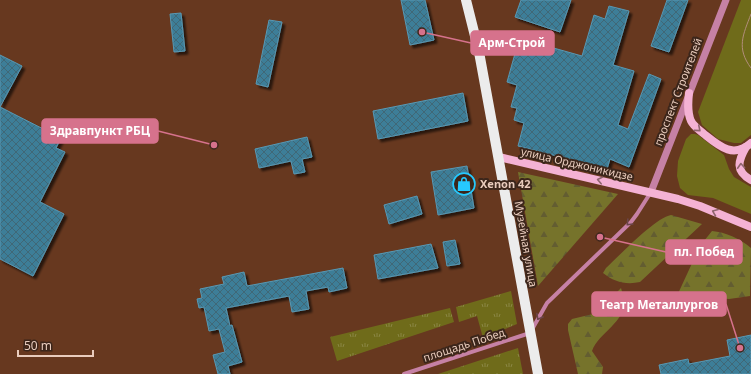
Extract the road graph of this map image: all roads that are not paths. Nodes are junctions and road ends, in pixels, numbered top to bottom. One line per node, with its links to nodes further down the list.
1 (466, 0): 5 (main road, Музейная улица)
2 (726, 0): 3 (street, проспект Строителей)
3 (689, 93): 4 (main road, one-way to 4); 7 (street, проспект Строителей)
4 (749, 145): 6 (main road, one-way to 4)
5 (498, 157): 7 (main road, улица Орджоникидзе, one-way to 5); 9 (main road, Музейная улица)
6 (751, 180)
7 (651, 192): 8 (main road, улица Орджоникидзе, one-way to 7); 9 (street, one-way to 9)
8 (751, 227)
9 (530, 333): 10 (street, площадь Побед); 11 (main road, Музейная улица)
10 (404, 374)
11 (538, 374)

